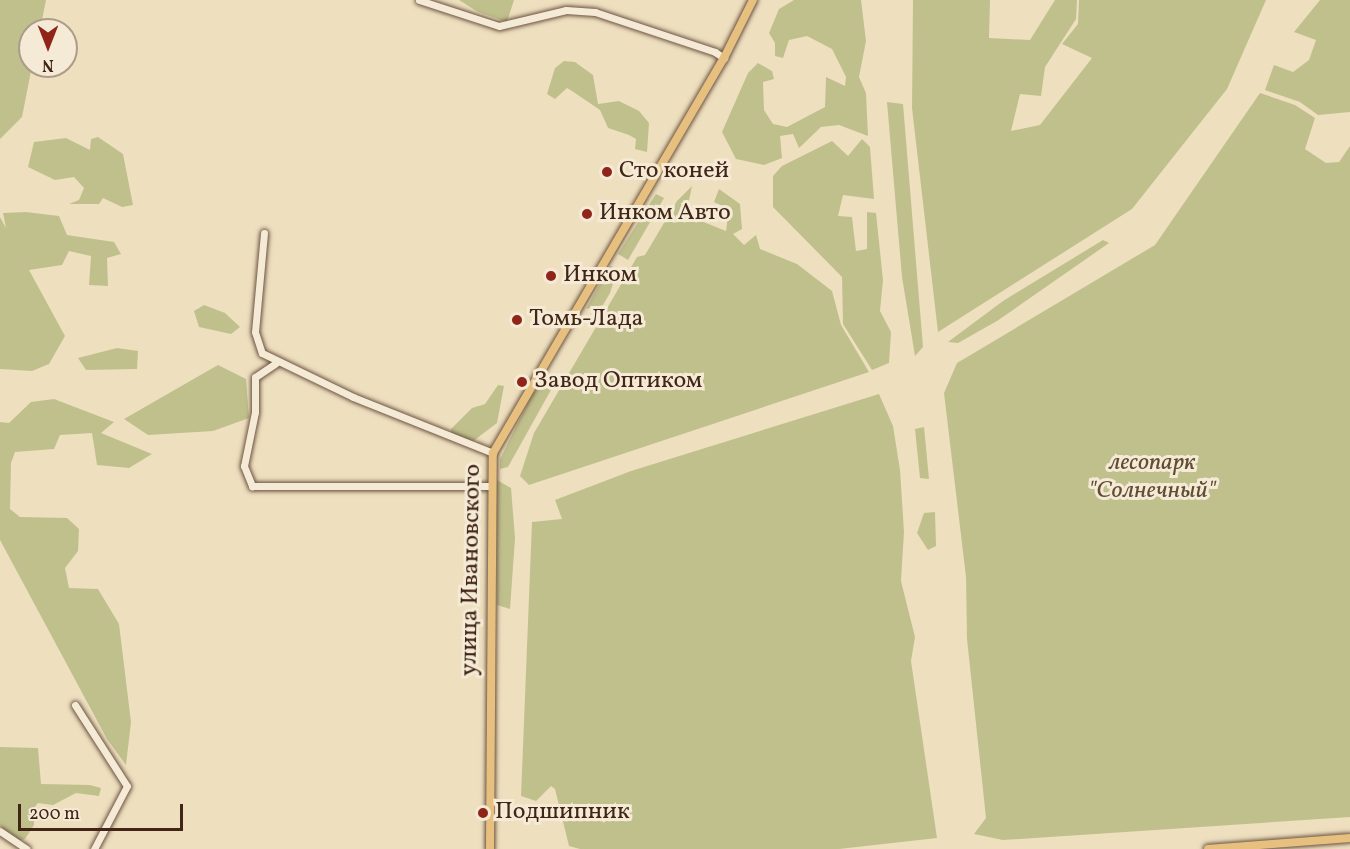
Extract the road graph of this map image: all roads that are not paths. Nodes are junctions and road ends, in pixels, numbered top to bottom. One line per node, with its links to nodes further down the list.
1 (419, 0): 3 (street)
2 (753, 0): 3 (main road, улица Ивановского)
3 (724, 58): 6 (main road, улица Ивановского)
4 (264, 233): 5 (street)
5 (276, 363): 6 (street); 7 (street)
6 (493, 453): 7 (main road, улица Ивановского)
7 (491, 486): 13 (main road, улица Ивановского)
8 (75, 705): 12 (street)
9 (0, 831): 11 (street)
10 (1350, 838): 14 (main road)
11 (27, 849)
12 (94, 849)
13 (490, 849)
14 (1208, 849)

